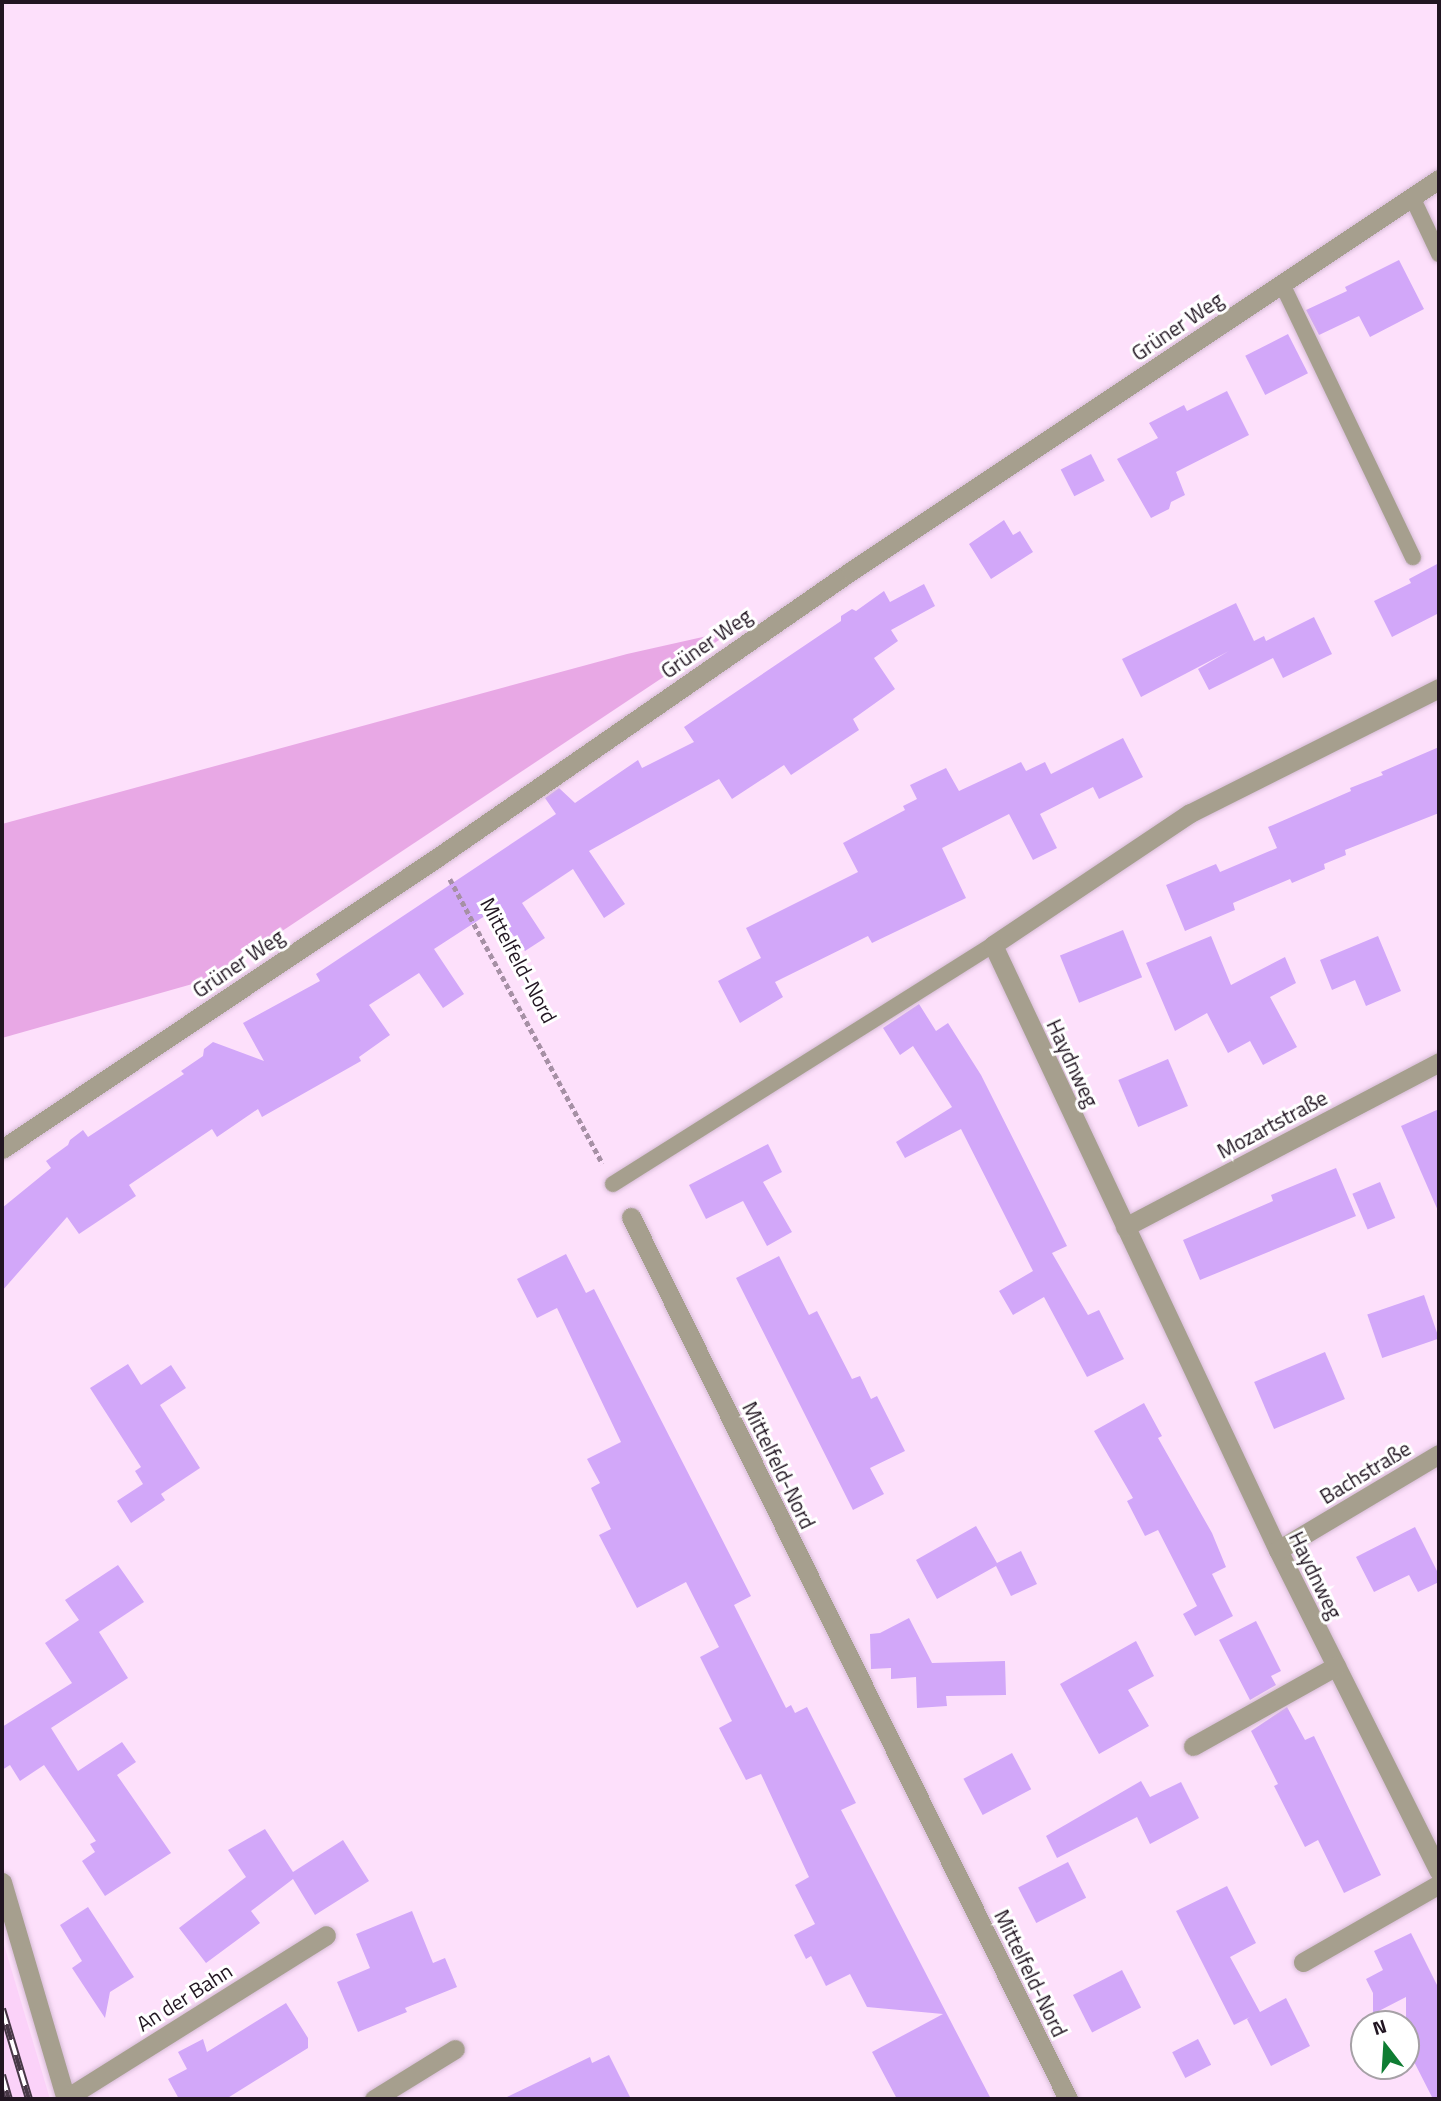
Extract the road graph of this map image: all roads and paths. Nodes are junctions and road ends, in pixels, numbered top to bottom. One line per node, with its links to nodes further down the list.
1 (1439, 179): 2 (street, Grüner Weg)
2 (1412, 197): 3 (lane); 4 (street, Grüner Weg)
3 (1439, 254)
4 (1282, 284): 5 (lane); 7 (street, Grüner Weg)
5 (1413, 557)
6 (1439, 688): 8 (street)
7 (438, 857): 10 (street, Grüner Weg); 11 (path, Mittelfeld-Nord)
8 (993, 945): 11 (lane); 13 (street, Haydnweg)
9 (1439, 1062): 13 (street, Mozartstraße)
10 (2, 1149)
11 (613, 1184)
12 (631, 1217): 26 (street, Mittelfeld-Nord)
13 (1125, 1227): 15 (street, Haydnweg)
14 (1439, 1454): 15 (street, Bachstraße)
15 (1278, 1550): 16 (street, Haydnweg)
16 (1336, 1666): 17 (street); 18 (street, Haydnweg)
17 (1193, 1746)
18 (1439, 1871)
19 (2, 1882): 24 (street, An der Bahn)
20 (1439, 1884): 22 (street)
21 (327, 1935): 24 (street, An der Bahn)
22 (1303, 1962)
23 (455, 2049): 25 (street)
24 (66, 2099)
25 (374, 2099)
26 (1068, 2099)

